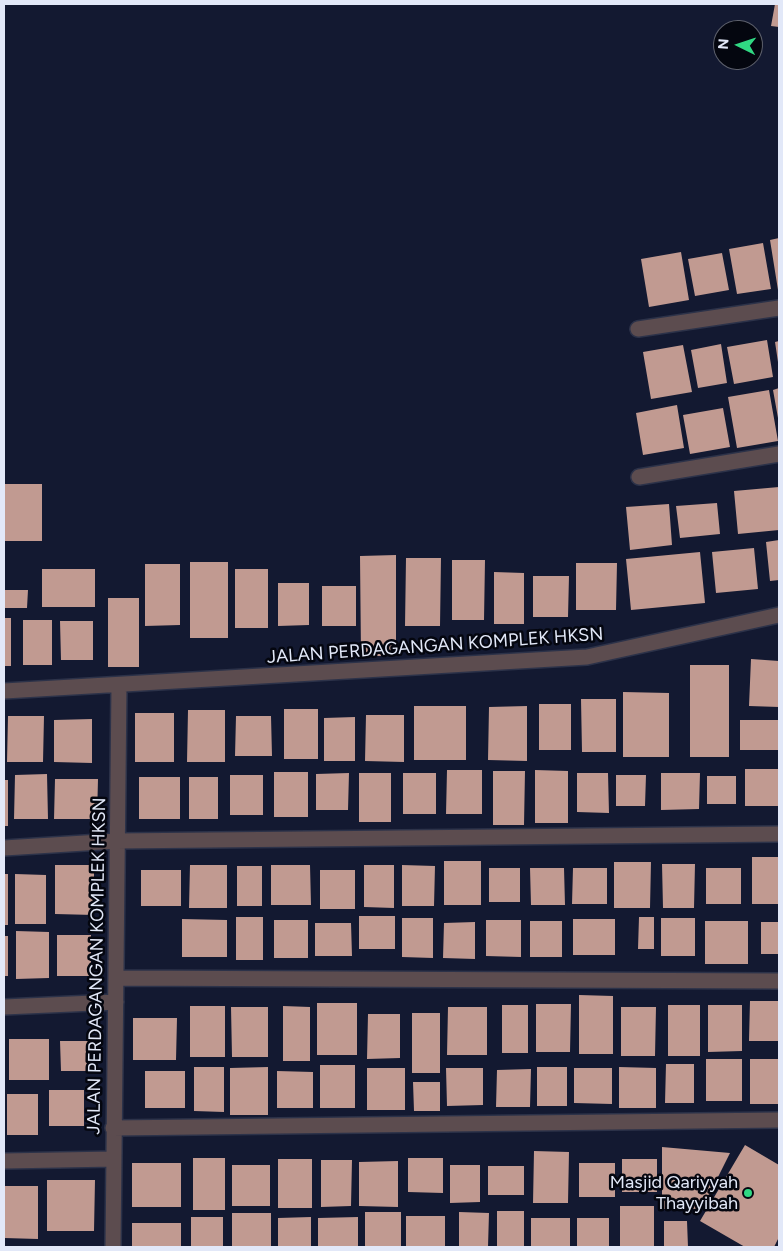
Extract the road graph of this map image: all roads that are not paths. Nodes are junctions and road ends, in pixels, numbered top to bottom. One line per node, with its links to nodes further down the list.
1 (779, 308): 2 (street)
2 (638, 329)
3 (779, 454): 4 (street)
4 (639, 476)
5 (779, 615): 6 (street, JALAN PERDAGANGAN KOMPLEK HKSN)
6 (119, 686): 7 (street, JALAN PERDAGANGAN KOMPLEK HKSN); 9 (street, JALAN PERDAGANGAN KOMPLEK HKSN)
7 (4, 691)
8 (779, 834): 9 (street)
9 (118, 841): 10 (street); 11 (street, JALAN PERDAGANGAN KOMPLEK HKSN)
10 (4, 848)
11 (116, 978): 12 (street); 13 (street, JALAN PERDAGANGAN KOMPLEK HKSN)
12 (779, 981)
13 (116, 1002): 14 (street); 16 (street, JALAN PERDAGANGAN KOMPLEK HKSN)
14 (4, 1007)
15 (779, 1120): 16 (street)
16 (113, 1128): 17 (street, JALAN PERDAGANGAN KOMPLEK HKSN)
17 (114, 1159): 18 (street); 19 (street, JALAN PERDAGANGAN KOMPLEK HKSN)
18 (4, 1161)
19 (113, 1247)

